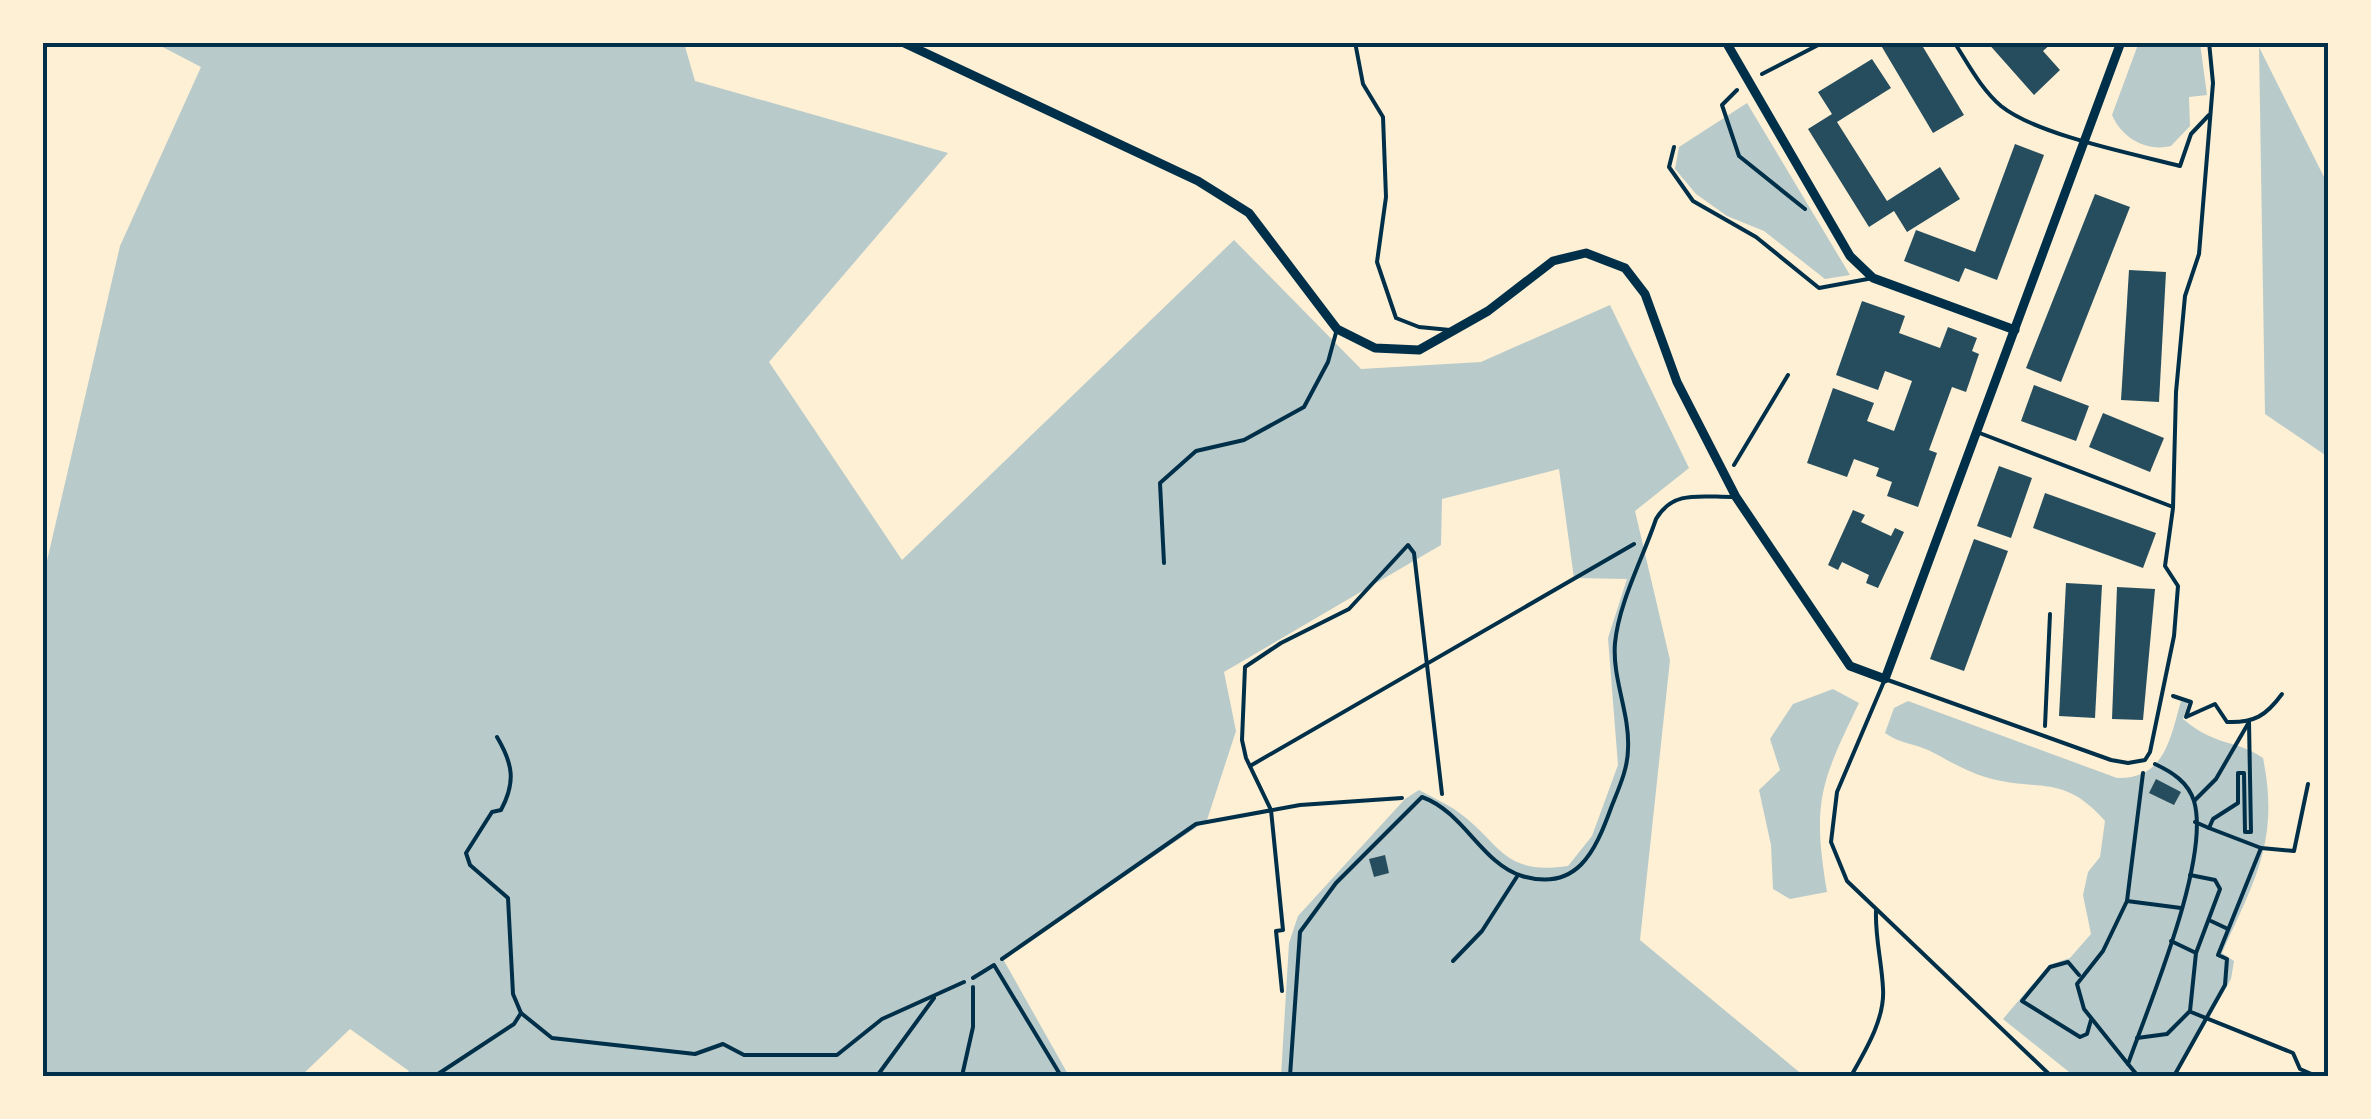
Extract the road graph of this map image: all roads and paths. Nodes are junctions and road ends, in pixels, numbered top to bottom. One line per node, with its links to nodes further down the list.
1 (902, 42): 11 (street)
2 (1355, 42): 12 (lane)
3 (1726, 42): 10 (street)
4 (1954, 42): 8 (lane)
5 (2121, 42): 8 (street)
6 (2209, 42): 7 (lane)
7 (2209, 115): 8 (lane); 18 (lane)
8 (2085, 141): 13 (street)
9 (1674, 146): 10 (lane)
10 (1873, 278): 13 (street)
11 (1337, 328): 12 (street); 20 (lane)
12 (1455, 330): 16 (street)
13 (2015, 330): 15 (street)
14 (1788, 375): 16 (path)
15 (1977, 432): 18 (lane); 23 (street)
16 (1726, 478): 17 (street)
17 (1736, 497): 19 (lane); 23 (street)
18 (2174, 508): 24 (lane)
19 (1651, 534): 22 (path); 39 (lane)
20 (1164, 563)
21 (2050, 614): 27 (path)
22 (1425, 665): 30 (path); 30 (path); 34 (path)
23 (1885, 678): 27 (lane); 43 (lane)
24 (2164, 694): 26 (path); 29 (lane)
25 (2282, 694): 26 (path)
26 (2249, 722): 33 (path); 37 (path)
27 (2044, 736): 29 (lane)
28 (497, 737): 55 (path)
29 (2145, 760): 33 (path); 41 (path)
30 (1250, 766): 35 (path)
31 (2308, 784): 38 (path)
32 (1422, 797): 34 (lane); 35 (path); 64 (lane)
33 (2194, 802): 36 (path)
34 (1444, 804): 39 (lane)
35 (1272, 810): 49 (path); 53 (path)
36 (2195, 822): 37 (path); 40 (path)
37 (2210, 828): 38 (path)
38 (2261, 848): 45 (path)
39 (1518, 875): 48 (lane)
40 (2190, 875): 42 (path); 44 (path)
41 (2126, 901): 42 (path); 50 (path)
42 (2183, 908): 46 (path)
43 (1876, 911): 65 (lane); 66 (lane)
44 (2211, 921): 45 (path); 47 (path)
45 (2228, 929): 56 (path)
46 (2171, 941): 47 (path); 58 (path)
47 (2196, 953): 54 (path)
48 (1453, 962)
49 (994, 965): 51 (lane); 63 (lane)
50 (2080, 976): 57 (path); 57 (path)
51 (973, 978): 52 (path); 62 (path)
52 (937, 995): 55 (path); 61 (path)
53 (1283, 1001)
54 (2190, 1011): 56 (path); 58 (path)
55 (521, 1013): 60 (path)
56 (2205, 1017): 68 (path); 69 (path)
57 (2092, 1020): 59 (path)
58 (2137, 1038): 59 (path)
59 (2128, 1064): 67 (path)
60 (435, 1076)
61 (876, 1076)
62 (962, 1076)
63 (1061, 1076)
64 (1290, 1076)
65 (1851, 1076)
66 (2051, 1076)
67 (2138, 1076)
68 (2174, 1076)
69 (2316, 1076)

